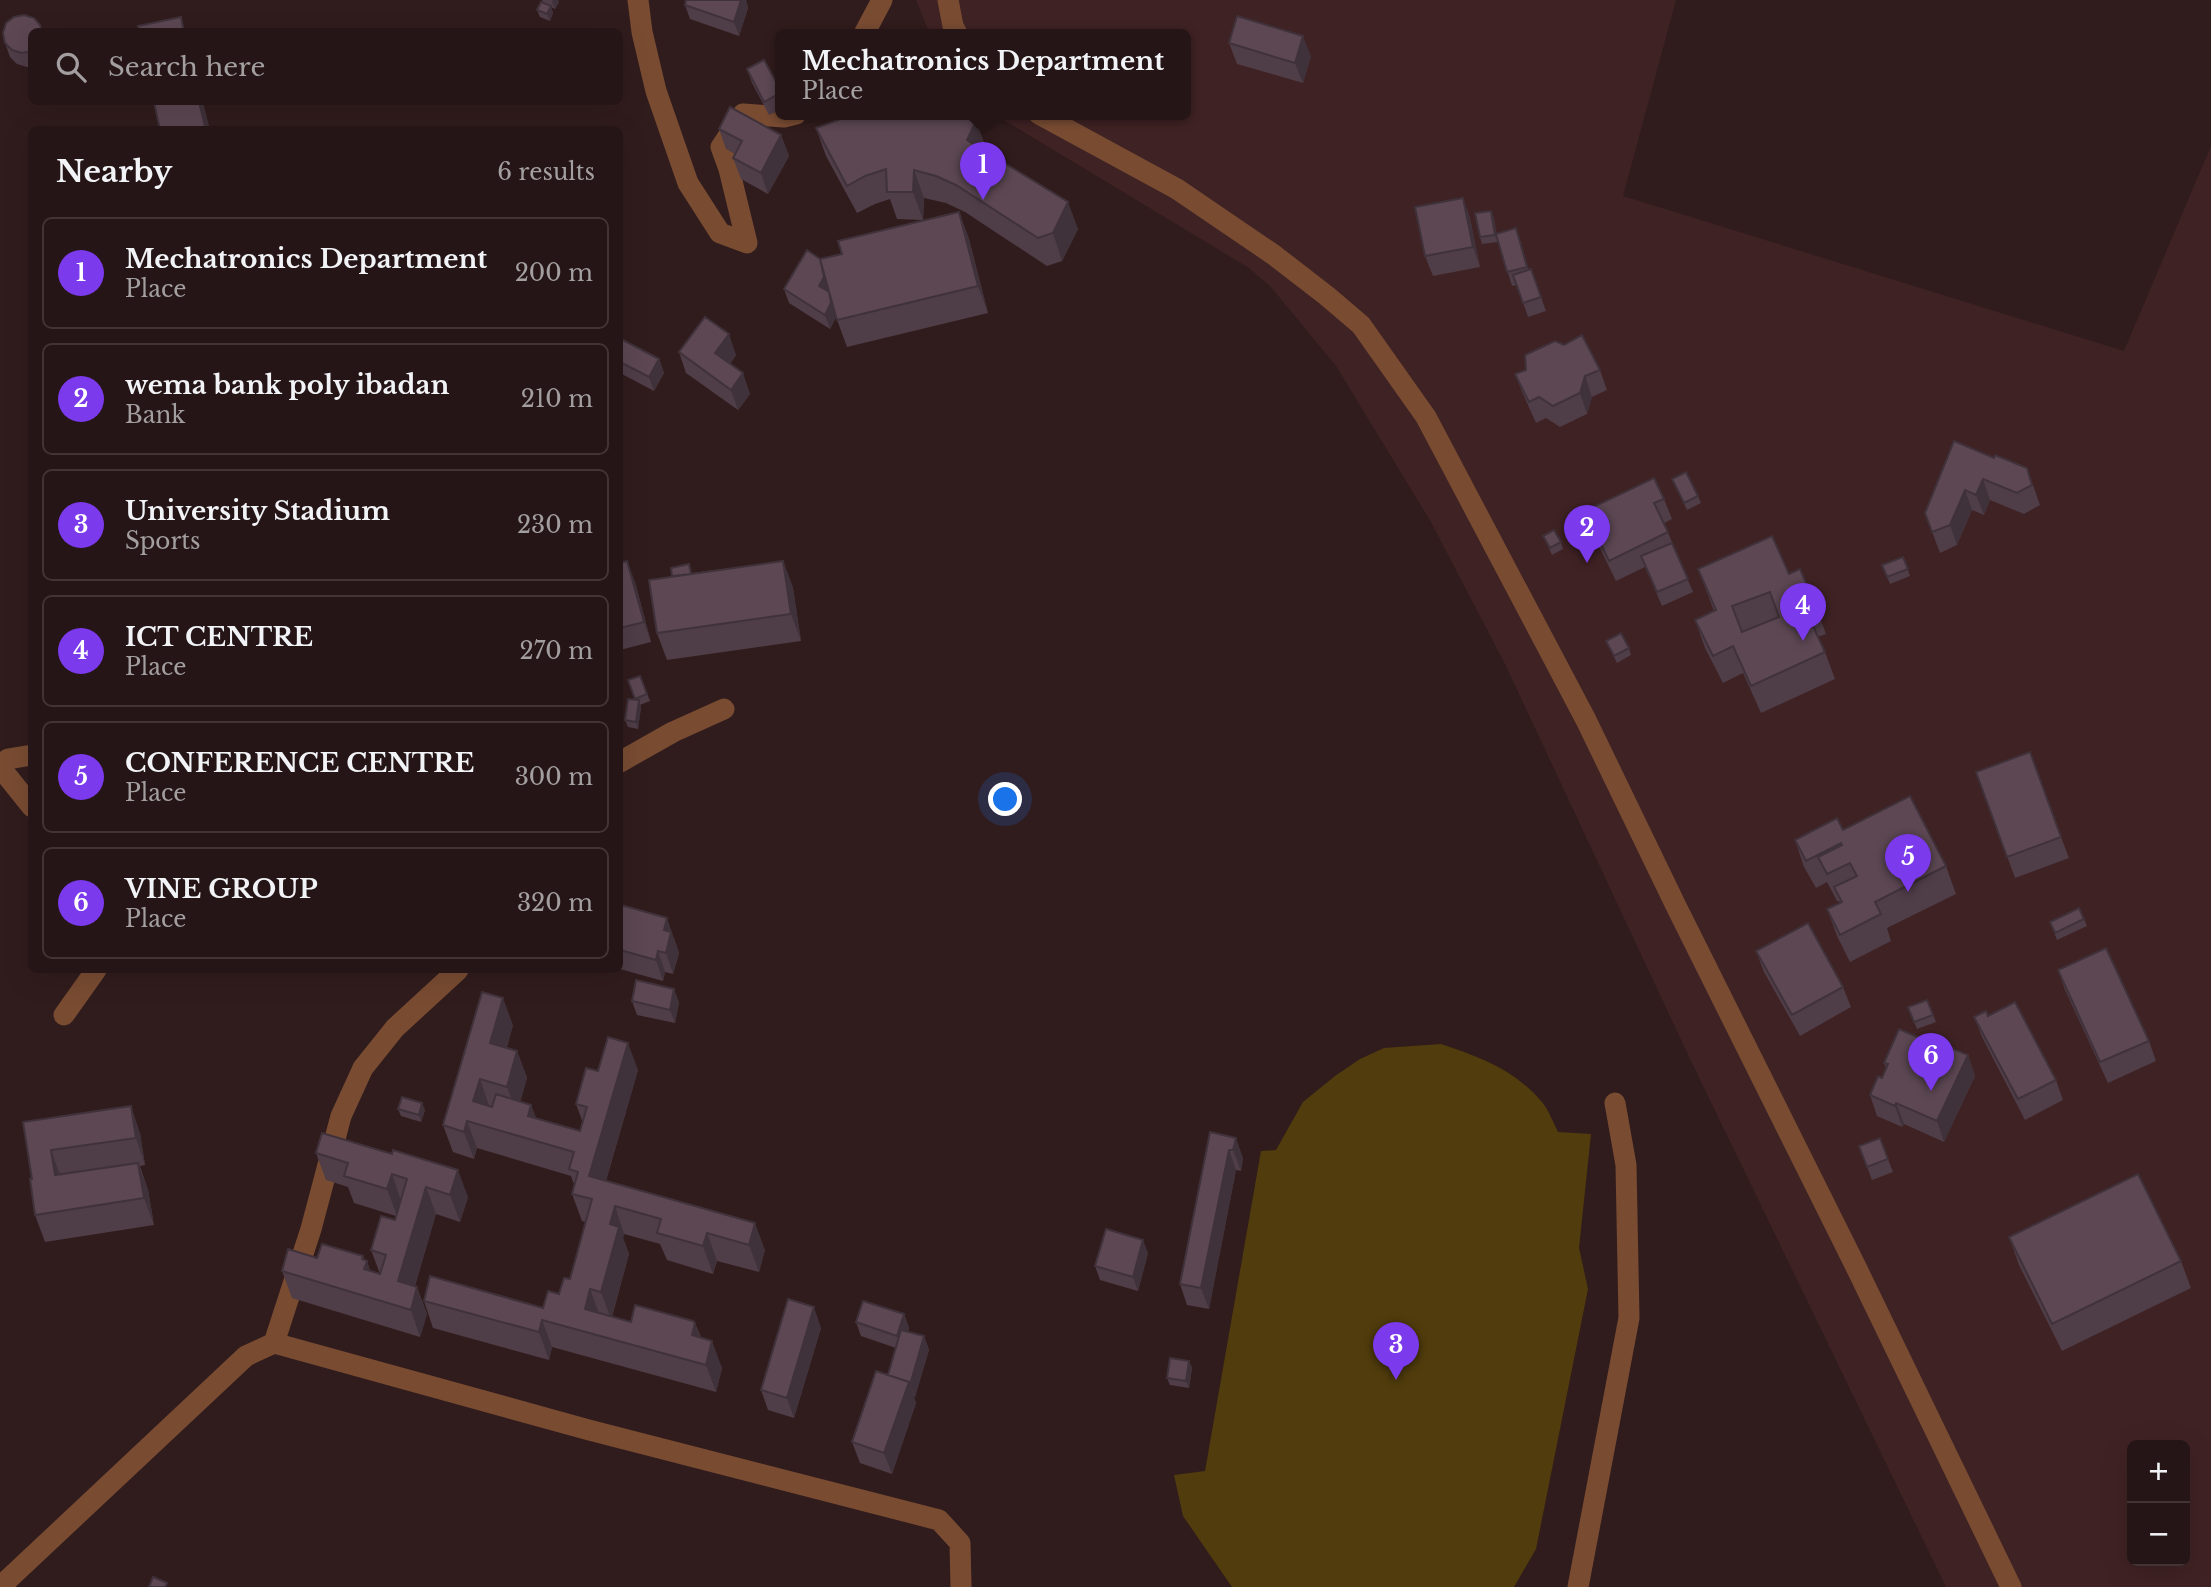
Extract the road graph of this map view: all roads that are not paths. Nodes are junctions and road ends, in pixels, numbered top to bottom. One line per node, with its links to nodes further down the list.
1 (638, 0): 6 (street)
2 (882, 0): 4 (street)
3 (948, 0): 5 (street)
4 (867, 29)
5 (956, 29)
6 (775, 116)
7 (1050, 120): 21 (street)
8 (724, 709): 10 (street)
9 (28, 756): 11 (street)
10 (623, 760)
11 (0, 766): 12 (street)
12 (28, 802)
13 (94, 973): 15 (street)
14 (455, 973): 17 (street)
15 (64, 1015)
16 (1615, 1103): 20 (street)
17 (274, 1343): 18 (street); 19 (street)
18 (0, 1587)
19 (961, 1587)
20 (1578, 1587)
21 (2011, 1587)

